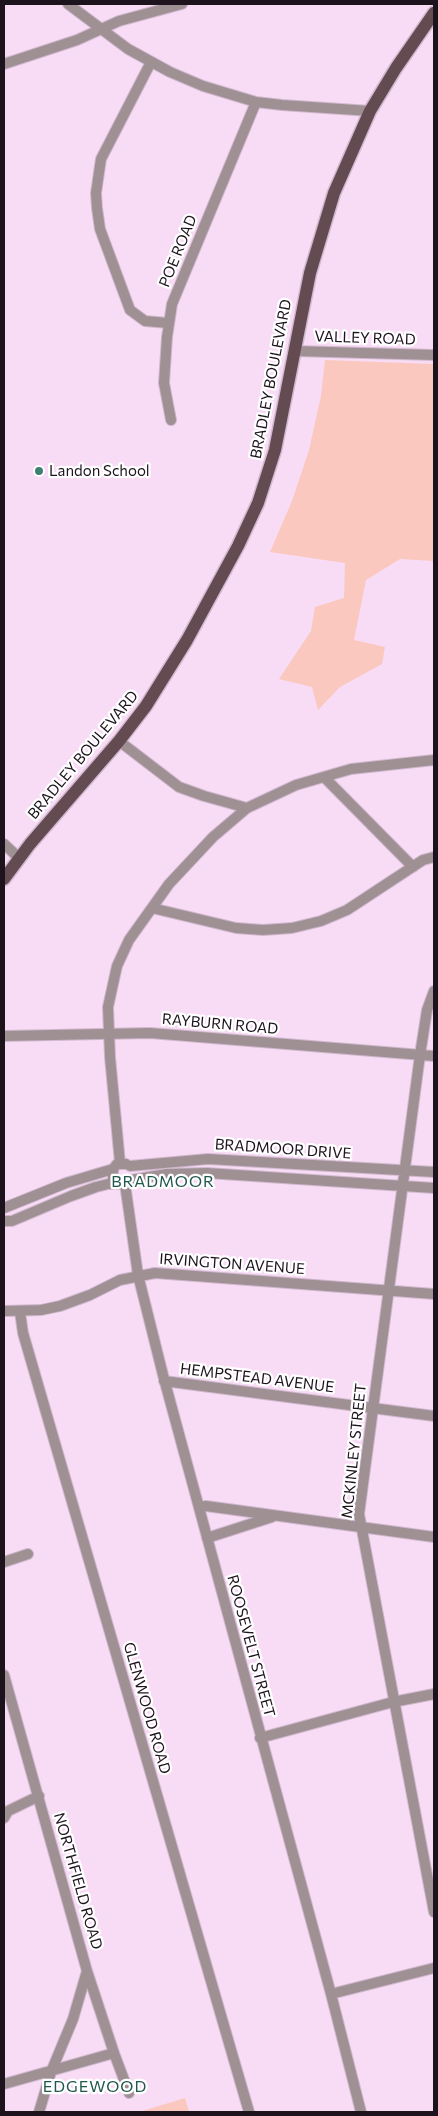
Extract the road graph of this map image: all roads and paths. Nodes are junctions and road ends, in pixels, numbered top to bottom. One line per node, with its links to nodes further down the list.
1 (68, 4): 4 (street)
2 (182, 4): 4 (street)
3 (434, 13): 8 (main road, BRADLEY BOULEVARD)
4 (100, 30): 5 (street); 6 (street)
5 (151, 62): 7 (street); 9 (street)
6 (4, 64)
7 (256, 102): 8 (street); 9 (street, POE ROAD)
8 (370, 111): 10 (main road, BRADLEY BOULEVARD)
9 (168, 323): 12 (street, POE ROAD)
10 (295, 351): 11 (street, VALLEY ROAD); 13 (main road, BRADLEY BOULEVARD)
11 (434, 355)
12 (171, 420)
13 (119, 742): 16 (street); 19 (main road, BRADLEY BOULEVARD)
14 (434, 760): 15 (street)
15 (324, 777): 16 (street); 20 (street)
16 (247, 808): 22 (street)
17 (4, 844): 19 (street)
18 (434, 857): 20 (street)
19 (19, 858): 21 (main road, BRADLEY BOULEVARD)
20 (413, 867): 22 (street)
21 (4, 880)
22 (152, 908): 24 (street)
23 (434, 991): 26 (street, MCKINLEY STREET)
24 (109, 1033): 25 (street, RAYBURN ROAD); 26 (street, RAYBURN ROAD); 28 (street)
25 (4, 1036)
26 (420, 1055): 27 (street, RAYBURN ROAD); 29 (street, MCKINLEY STREET)
27 (434, 1056)
28 (121, 1166): 29 (street, BRADMOOR DRIVE); 31 (street); 31 (street); 34 (street, BRADMOOR DRIVE)
29 (405, 1172): 30 (street, BRADMOOR DRIVE); 32 (street, MCKINLEY STREET)
30 (434, 1172)
31 (125, 1183): 32 (street, BRADMOOR DRIVE); 35 (street, BRADMOOR DRIVE); 36 (street, ROOSEVELT STREET)
32 (404, 1187): 33 (street, BRADMOOR DRIVE); 37 (street, MCKINLEY STREET)
33 (434, 1188)
34 (4, 1208)
35 (4, 1221)
36 (138, 1275): 37 (street, IRVINGTON AVENUE); 40 (street, IRVINGTON AVENUE); 41 (street, ROOSEVELT STREET)
37 (389, 1292): 38 (street, IRVINGTON AVENUE); 42 (street, MCKINLEY STREET)
38 (434, 1294)
39 (4, 1311): 40 (street, IRVINGTON AVENUE)
40 (20, 1312): 66 (street, GLENWOOD ROAD)
41 (164, 1381): 42 (street, HEMPSTEAD AVENUE); 44 (street, ROOSEVELT STREET)
42 (373, 1408): 43 (street, HEMPSTEAD AVENUE); 46 (street, MCKINLEY STREET)
43 (434, 1416)
44 (199, 1507): 45 (street); 48 (street, ROOSEVELT STREET)
45 (276, 1515): 46 (street); 48 (street)
46 (361, 1527): 47 (street); 53 (street, MCKINLEY STREET)
47 (434, 1537)
48 (206, 1538): 54 (street, ROOSEVELT STREET)
49 (28, 1554): 50 (street)
50 (4, 1562)
51 (4, 1675): 55 (street, NORTHFIELD ROAD)
52 (434, 1694): 53 (street)
53 (393, 1702): 54 (street); 57 (street, MCKINLEY STREET)
54 (260, 1738): 60 (street, ROOSEVELT STREET)
55 (39, 1796): 56 (street); 59 (street, NORTHFIELD ROAD)
56 (5, 1812)
57 (434, 1912)
58 (434, 1968): 60 (street)
59 (88, 1971): 61 (street, NORTHFIELD ROAD); 62 (street)
60 (331, 1994): 67 (street, ROOSEVELT STREET)
61 (114, 2053): 62 (street); 64 (street, NORTHFIELD ROAD)
62 (51, 2072): 63 (street); 65 (street)
63 (4, 2084)
64 (129, 2093)
65 (39, 2112)
66 (249, 2112)
67 (361, 2112)

